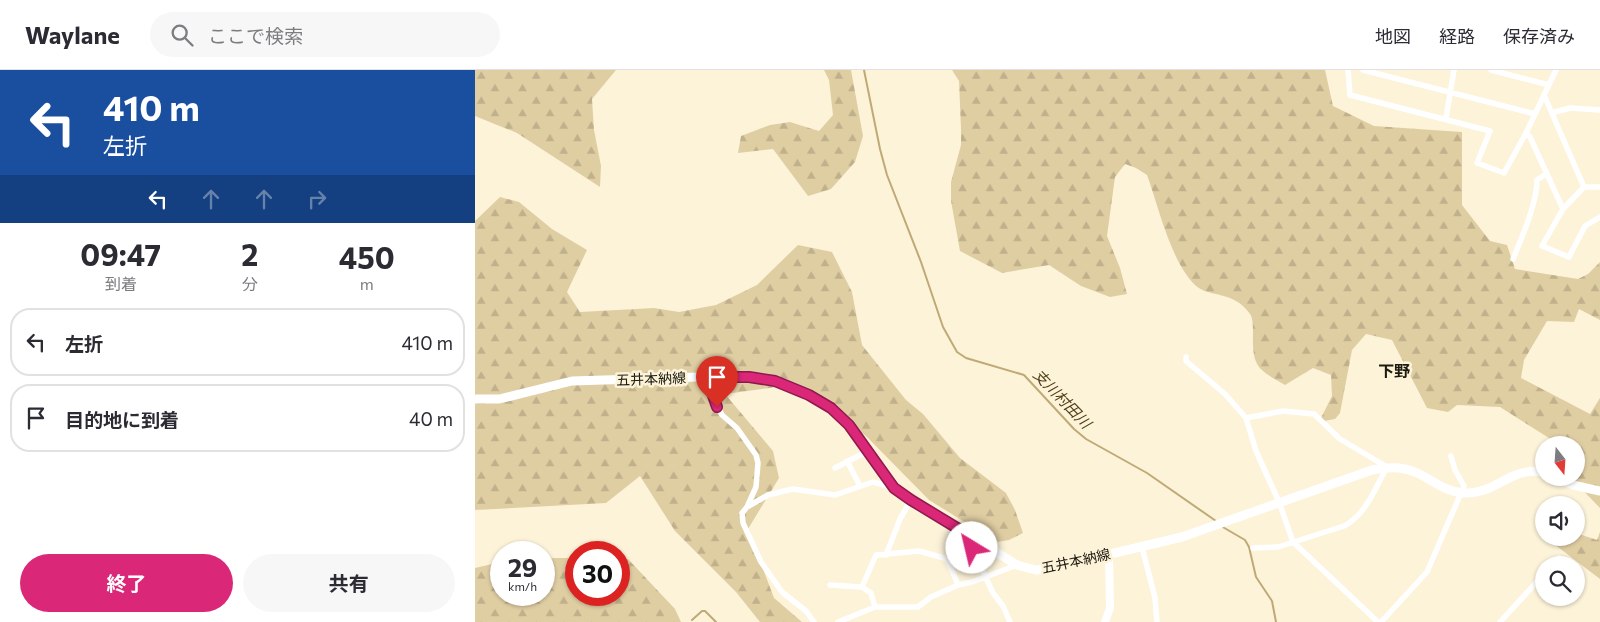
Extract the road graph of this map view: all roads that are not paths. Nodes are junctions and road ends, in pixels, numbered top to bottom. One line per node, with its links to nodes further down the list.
1 (1348, 70): 14 (street)
2 (1363, 70): 9 (street)
3 (1455, 70): 9 (street)
4 (1491, 70): 7 (street)
5 (1524, 70): 7 (street)
6 (1556, 70): 8 (street)
7 (1520, 78): 8 (street)
8 (1549, 85): 10 (street)
9 (1451, 91): 13 (street); 14 (street)
10 (1544, 94): 12 (street); 13 (street)
11 (1600, 110): 12 (street)
12 (1552, 113): 17 (street)
13 (1535, 114): 15 (street)
14 (1445, 118): 15 (street)
15 (1526, 133): 16 (street)
16 (1546, 174): 19 (street); 21 (street)
17 (1584, 187): 18 (street); 19 (street)
18 (1600, 187)
19 (1563, 209): 20 (street)
20 (1600, 217)
21 (1513, 259)
22 (1186, 357): 25 (street)
23 (709, 377): 24 (main road, 五井本納線); 26 (main road, 五井本納線); 39 (street)
24 (475, 399)
25 (1246, 418): 29 (street); 38 (street)
26 (868, 451): 28 (street); 34 (main road, 五井本納線)
27 (1451, 456): 36 (street)
28 (847, 461): 30 (street); 32 (street)
29 (1387, 467): 36 (main road, 五井本納線); 38 (main road, 五井本納線); 41 (street)
30 (835, 468)
31 (1535, 471): 36 (main road, 五井本納線)
32 (860, 486): 34 (street); 39 (street)
33 (1578, 486): 35 (main road)
34 (894, 488): 37 (main road, 五井本納線)
35 (1600, 490)
36 (1461, 493): 58 (street)
37 (911, 500): 40 (main road, 五井本納線); 44 (street)
38 (1279, 502): 41 (street); 42 (main road, 五井本納線)
39 (747, 507): 53 (street)
40 (972, 537): 46 (main road, 五井本納線); 47 (street)
41 (1293, 542): 43 (street); 58 (street)
42 (1143, 547): 45 (main road, 五井本納線); 57 (street)
43 (1253, 548)
44 (886, 554): 50 (street); 51 (street)
45 (1109, 554): 46 (main road, 五井本納線); 56 (main road)
46 (1017, 565): 47 (street)
47 (985, 576): 50 (street); 55 (street)
48 (1535, 584): 59 (street)
49 (830, 585): 51 (street)
50 (958, 585): 52 (street)
51 (862, 587): 52 (street)
52 (875, 607): 54 (street)
53 (814, 622)
54 (837, 622)
55 (1010, 622)
56 (1105, 622)
57 (1157, 622)
58 (1380, 622)
59 (1500, 622)

